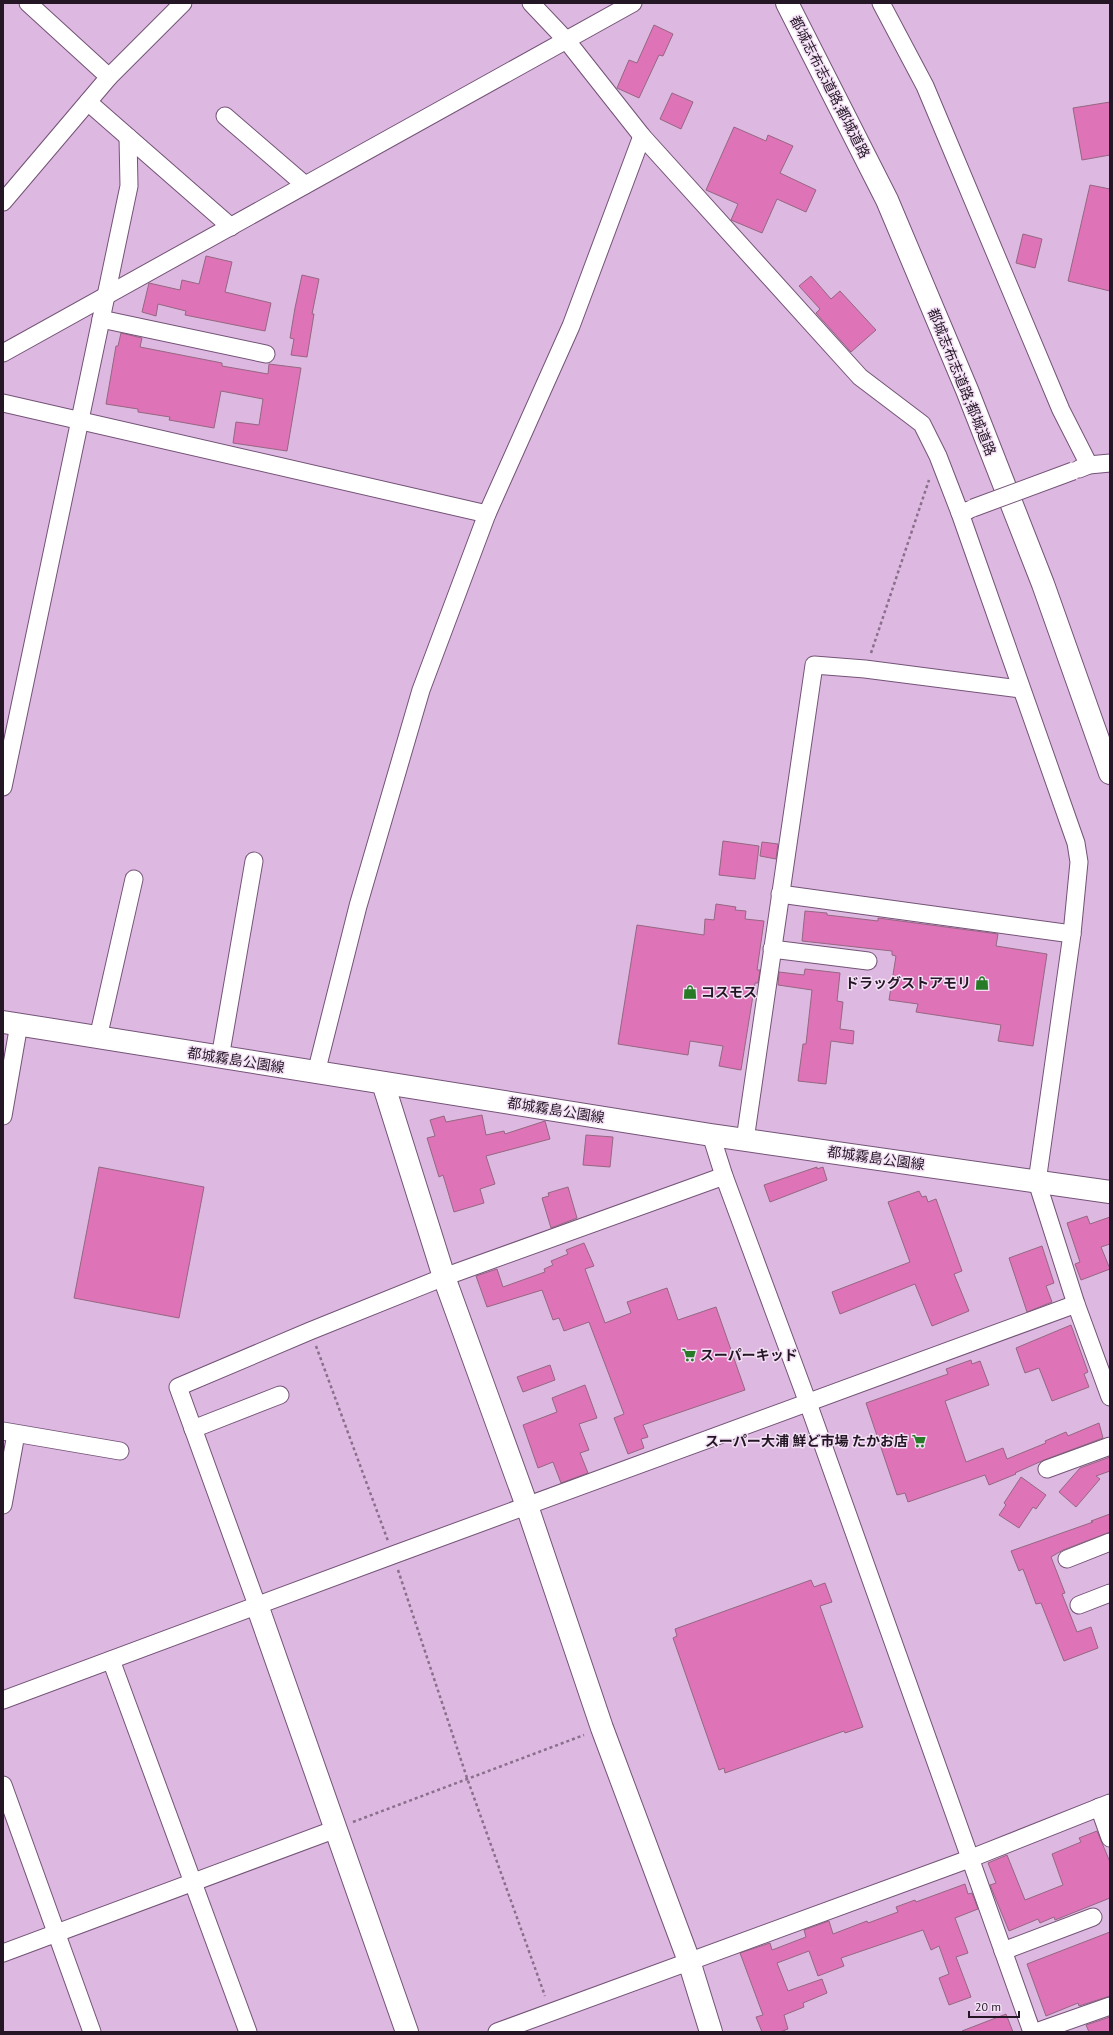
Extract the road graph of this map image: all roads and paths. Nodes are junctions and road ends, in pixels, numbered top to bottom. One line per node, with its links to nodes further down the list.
1 (28, 3): 8 (street)
2 (183, 3): 8 (street)
3 (531, 3): 7 (street)
4 (633, 3): 7 (street)
5 (786, 3): 29 (main road, 都城志布志道路;都城道路)
6 (881, 3): 24 (street)
7 (567, 41): 11 (street); 13 (street)
8 (109, 77): 9 (street)
9 (88, 102): 12 (street); 14 (street)
10 (225, 116): 13 (street)
11 (642, 136): 22 (street); 26 (street)
12 (128, 137): 15 (street); 16 (street)
13 (305, 185): 15 (street)
14 (3, 202)
15 (230, 227): 16 (street)
16 (105, 296): 17 (street); 18 (street)
17 (101, 319): 19 (street); 21 (street)
18 (3, 353)
19 (266, 354)
20 (3, 403): 21 (street)
21 (81, 421): 26 (street); 30 (street)
22 (938, 456): 25 (street); 27 (path)
23 (1110, 463): 24 (street)
24 (1081, 468): 25 (street, bridge)
25 (967, 511): 28 (street)
26 (487, 514): 40 (street)
27 (865, 669): 28 (street); 33 (street)
28 (1020, 689): 34 (street)
29 (1110, 773)
30 (3, 787)
31 (254, 861): 39 (street)
32 (134, 879): 38 (street)
33 (780, 894): 34 (street); 35 (street)
34 (1072, 934): 46 (street)
35 (772, 949): 36 (street); 44 (street)
36 (868, 961)
37 (11, 1023): 38 (main road, 都城霧島公園線); 42 (street)
38 (98, 1038): 39 (main road, 都城霧島公園線)
39 (220, 1058): 40 (main road, 都城霧島公園線)
40 (316, 1073): 41 (main road, 都城霧島公園線)
41 (383, 1083): 43 (main road, 都城霧島公園線); 48 (main road)
42 (3, 1116)
43 (711, 1135): 44 (main road, 都城霧島公園線); 45 (street)
44 (745, 1140): 46 (main road, 都城霧島公園線)
45 (724, 1176): 48 (street); 53 (street)
46 (1037, 1182): 47 (main road, 都城霧島公園線); 49 (street)
47 (1110, 1192)
48 (444, 1277): 50 (street); 60 (main road)
49 (1076, 1304): 52 (street); 53 (street)
50 (310, 1331): 54 (street); 62 (path)
51 (280, 1395): 54 (street)
52 (1110, 1397)
53 (808, 1403): 60 (street); 75 (street)
54 (193, 1429): 65 (street)
55 (10, 1432): 57 (street); 59 (street)
56 (1110, 1446): 58 (street)
57 (120, 1451)
58 (1047, 1469)
59 (3, 1505)
60 (527, 1506): 62 (street); 69 (main road)
61 (1110, 1542): 63 (street)
62 (393, 1555): 65 (street); 70 (path)
63 (1067, 1559)
64 (1110, 1593): 66 (street)
65 (257, 1605): 67 (street); 73 (main road)
66 (1079, 1605)
67 (111, 1660): 68 (street); 76 (street)
68 (3, 1700)
69 (602, 1728): 70 (path); 81 (main road)
70 (467, 1778): 73 (path); 83 (path)
71 (3, 1786): 78 (street)
72 (1104, 1805): 74 (street); 75 (street)
73 (336, 1829): 76 (street); 86 (main road)
74 (1110, 1838)
75 (969, 1859): 79 (street); 81 (street)
76 (193, 1881): 78 (street); 85 (street)
77 (1093, 1917): 79 (street)
78 (56, 1934): 80 (street); 84 (street)
79 (1003, 1951): 89 (street)
80 (3, 1953)
81 (689, 1961): 83 (street); 88 (main road)
82 (1110, 2006): 90 (street)
83 (550, 2012): 87 (street)
84 (92, 2032)
85 (248, 2032)
86 (407, 2032)
87 (497, 2032)
88 (711, 2032)
89 (1032, 2032)
90 (1036, 2032)

